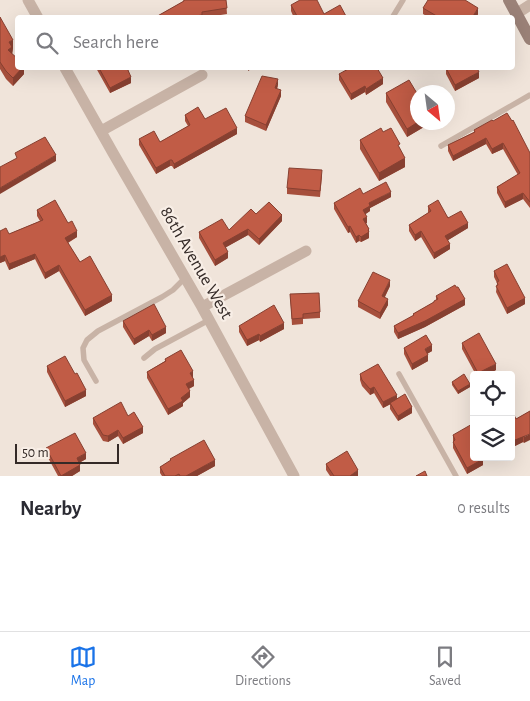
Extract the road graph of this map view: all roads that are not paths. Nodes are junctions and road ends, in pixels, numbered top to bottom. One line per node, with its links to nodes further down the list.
1 (28, 0): 6 (street)
2 (403, 0): 7 (lane)
3 (509, 0): 5 (street)
4 (530, 5): 5 (street)
5 (516, 14): 8 (street)
6 (36, 15)
7 (394, 15)
8 (530, 38)
9 (66, 70): 12 (street, 86th Avenue West)
10 (202, 75): 12 (street)
11 (530, 95): 13 (lane)
12 (101, 131): 15 (street, 86th Avenue West)
13 (441, 146)
14 (306, 251): 16 (street)
15 (185, 278): 16 (street, 86th Avenue West); 20 (lane)
16 (202, 307): 17 (street, 86th Avenue West)
17 (209, 320): 18 (lane); 21 (street, 86th Avenue West)
18 (144, 358)
19 (399, 374): 22 (lane)
20 (96, 381)
21 (294, 476)
22 (456, 476)

